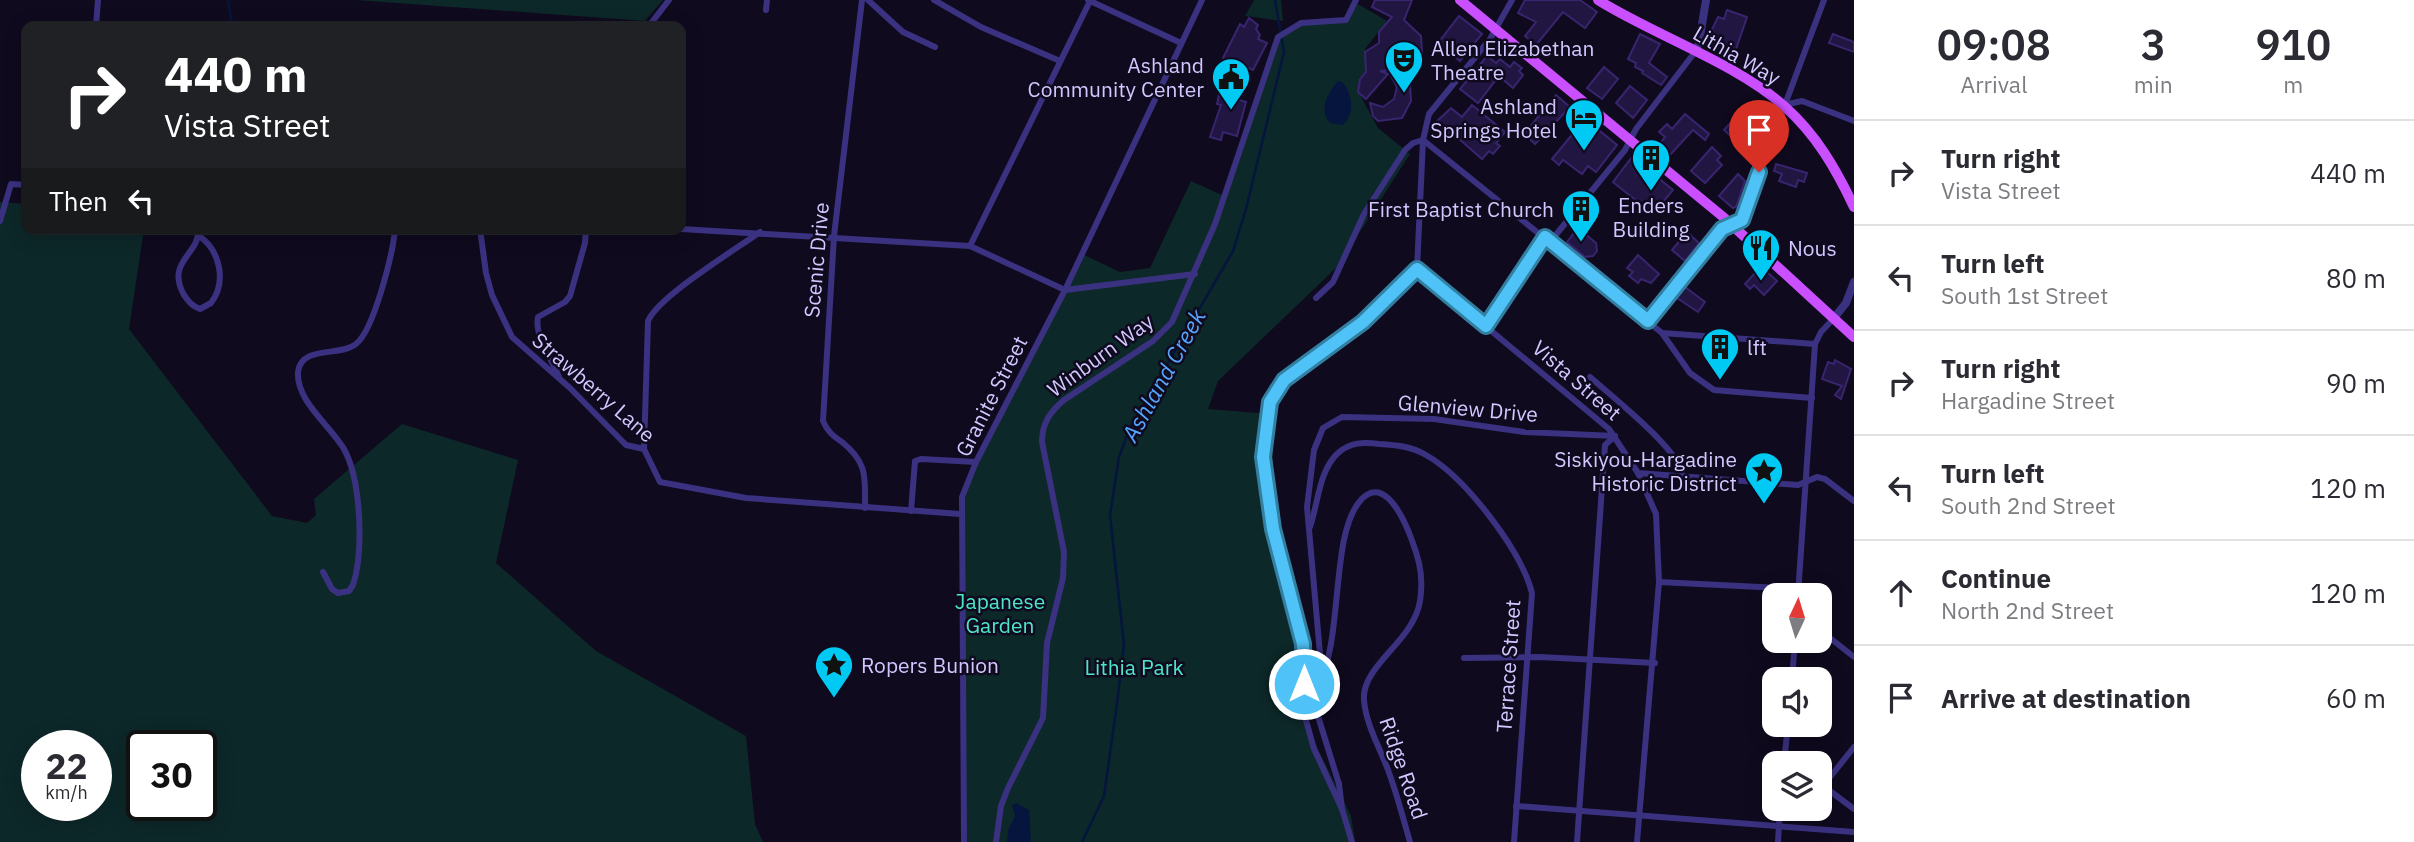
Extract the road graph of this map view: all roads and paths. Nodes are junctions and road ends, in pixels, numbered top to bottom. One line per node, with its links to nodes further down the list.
1 (98, 0): 15 (street)
2 (669, 0): 16 (street)
3 (767, 0): 14 (street)
4 (864, 0): 19 (street); 37 (street, Scenic Drive)
5 (934, 0): 21 (street)
6 (1202, 0): 18 (street, Granite Street)
7 (1356, 0): 41 (street, Winburn Way)
8 (1512, 0): 17 (street)
9 (1598, 0): 20 (main road, Lithia Way)
10 (1706, 0): 20 (street)
11 (1824, 0): 22 (street)
12 (1089, 1): 18 (street); 21 (street)
13 (1460, 1): 17 (main road)
14 (766, 10)
15 (96, 21)
16 (653, 21)
17 (1496, 29): 24 (main road); 25 (street)
18 (1181, 43): 43 (street, Granite Street)
19 (935, 47)
20 (1695, 52): 22 (main road, Lithia Way); 24 (street)
21 (1060, 61): 39 (street)
22 (1784, 105): 23 (street); 27 (main road, Lithia Way); 29 (street)
23 (1854, 121)
24 (1630, 139): 29 (main road); 38 (street)
25 (1423, 140): 38 (street); 40 (street); 44 (street)
26 (21, 185): 28 (street)
27 (1854, 207)
28 (0, 221)
29 (1732, 225): 45 (main road); 46 (street)
30 (686, 229): 31 (street)
31 (760, 232): 37 (street); 55 (street)
32 (196, 235): 33 (street)
33 (201, 235)
34 (395, 235): 65 (street)
35 (481, 235): 52 (street, Strawberry Lane)
36 (586, 235): 52 (street)
37 (834, 236): 39 (street); 61 (street, Scenic Drive)
38 (1548, 240): 46 (street); 47 (street)
39 (970, 246): 43 (street)
40 (1417, 269): 47 (street, Vista Street); 80 (street)
41 (1195, 274): 43 (street); 88 (street, Winburn Way)
42 (1854, 282): 45 (street)
43 (1065, 290): 56 (street, Granite Street)
44 (1316, 298)
45 (1834, 318): 49 (main road); 50 (street)
46 (1648, 321): 48 (street)
47 (1486, 326): 54 (street, Vista Street)
48 (1662, 333): 50 (street); 53 (street)
49 (1854, 337)
50 (1815, 344): 53 (street)
51 (1590, 377): 58 (street)
52 (560, 378): 55 (street, Strawberry Lane)
53 (1812, 397): 59 (street)
54 (1615, 436): 57 (street, Vista Street); 64 (street, Glenview Drive); 73 (street)
55 (644, 449): 61 (street, Strawberry Lane)
56 (976, 462): 62 (street); 63 (street, Granite Street)
57 (1638, 473): 58 (street); 66 (street, Vista Street)
58 (1682, 476): 59 (street)
59 (1805, 483): 60 (street); 67 (street)
60 (1854, 501)
61 (865, 508): 62 (street, Strawberry Lane)
62 (911, 511): 63 (street, Strawberry Lane)
63 (960, 514): 87 (street, Granite Street)
64 (1308, 531): 72 (street, Terrace Street); 75 (street, Glenview Drive)
65 (323, 572)
66 (1659, 582): 68 (street); 74 (street, Vista Street)
67 (1799, 583)
68 (1762, 589)
69 (1832, 640): 70 (street)
70 (1854, 657)
71 (1464, 658): 72 (street)
72 (1527, 659): 73 (street); 79 (street, Terrace Street)
73 (1591, 660): 74 (street); 82 (street)
74 (1654, 663): 83 (street, Vista Street)
75 (1317, 689): 80 (street, Glenview Drive); 90 (street, Ridge Road)
76 (1854, 747): 77 (street)
77 (1832, 772)
78 (1832, 793): 81 (street)
79 (1516, 806): 82 (street); 91 (street, Terrace Street)
80 (1342, 809): 89 (street, Glenview Drive)
81 (1854, 809)
82 (1579, 811): 83 (street); 92 (street)
83 (1639, 816): 85 (street); 93 (street, Vista Street)
84 (1779, 821): 85 (street)
85 (1779, 827): 86 (street); 94 (street)
86 (1854, 832)
87 (964, 842)
88 (996, 842)
89 (1352, 842)
90 (1410, 842)
91 (1514, 842)
92 (1577, 842)
93 (1637, 842)
94 (1778, 842)

